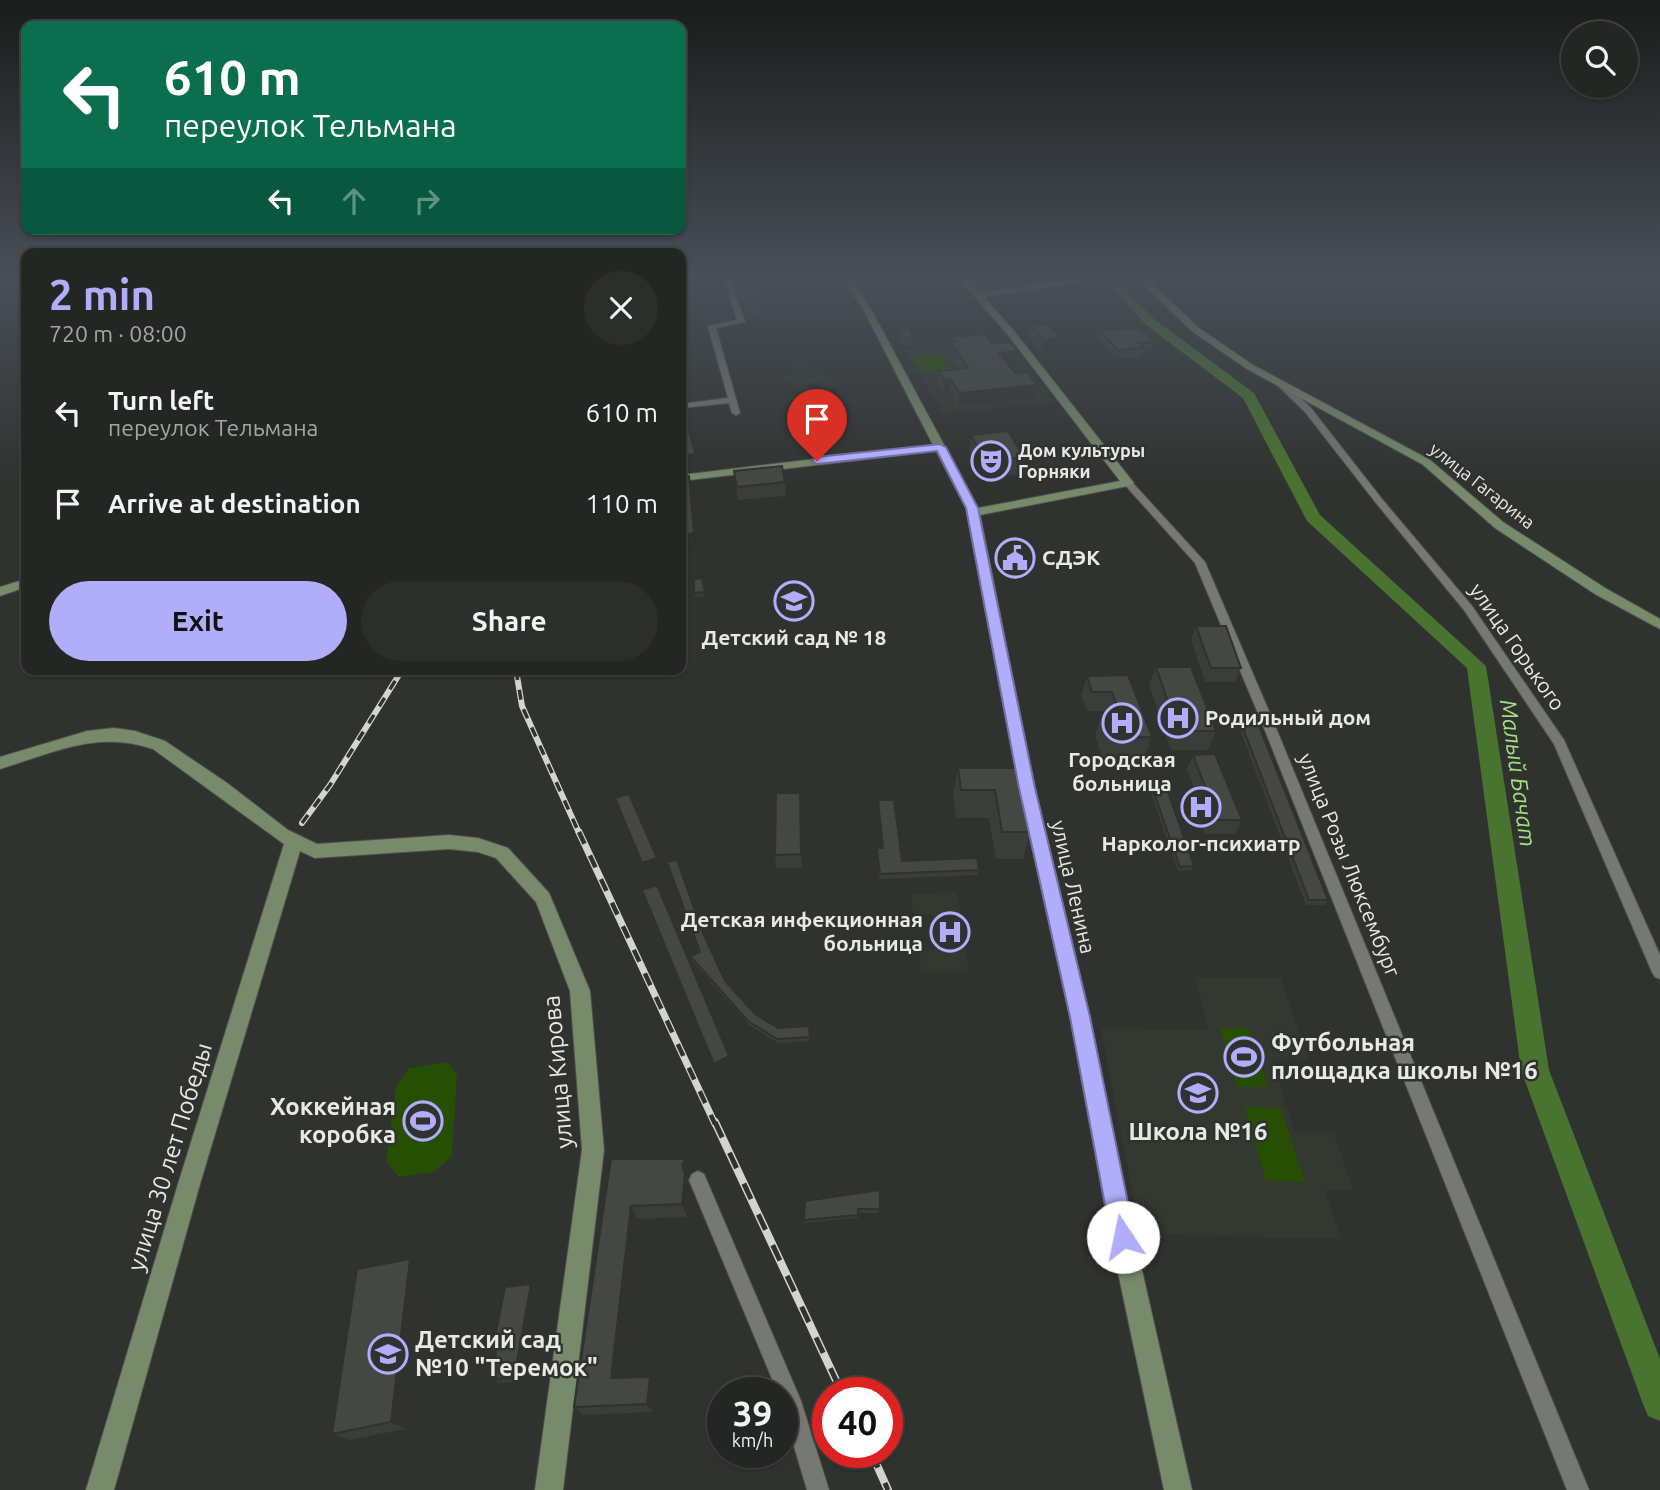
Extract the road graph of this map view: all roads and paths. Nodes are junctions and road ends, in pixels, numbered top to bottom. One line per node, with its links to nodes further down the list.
1 (718, 349): 6 (street)
2 (888, 349): 9 (street, улица Ленина)
3 (1023, 349): 11 (street, улица Розы Люксембург)
4 (1223, 349): 5 (street, улица Гагарина)
5 (1281, 384): 15 (street, улица Гагарина); 18 (street, улица Горького)
6 (733, 400): 7 (street); 8 (street)
7 (686, 405)
8 (736, 412)
9 (940, 447): 10 (street); 12 (street, улица Ленина)
10 (686, 477)
11 (1128, 483): 12 (street); 24 (street, улица Розы Люксембург)
12 (973, 513): 23 (street, улица Ленина)
13 (21, 585): 14 (street)
14 (0, 592)
15 (1660, 625)
16 (0, 763): 17 (street)
17 (288, 838): 20 (street, улица 30 лет Победы); 21 (street, улица Кирова)
18 (1660, 972)
19 (698, 1180): 22 (street)
20 (100, 1490)
21 (549, 1490)
22 (818, 1490)
23 (1178, 1490)
24 (1578, 1490)

